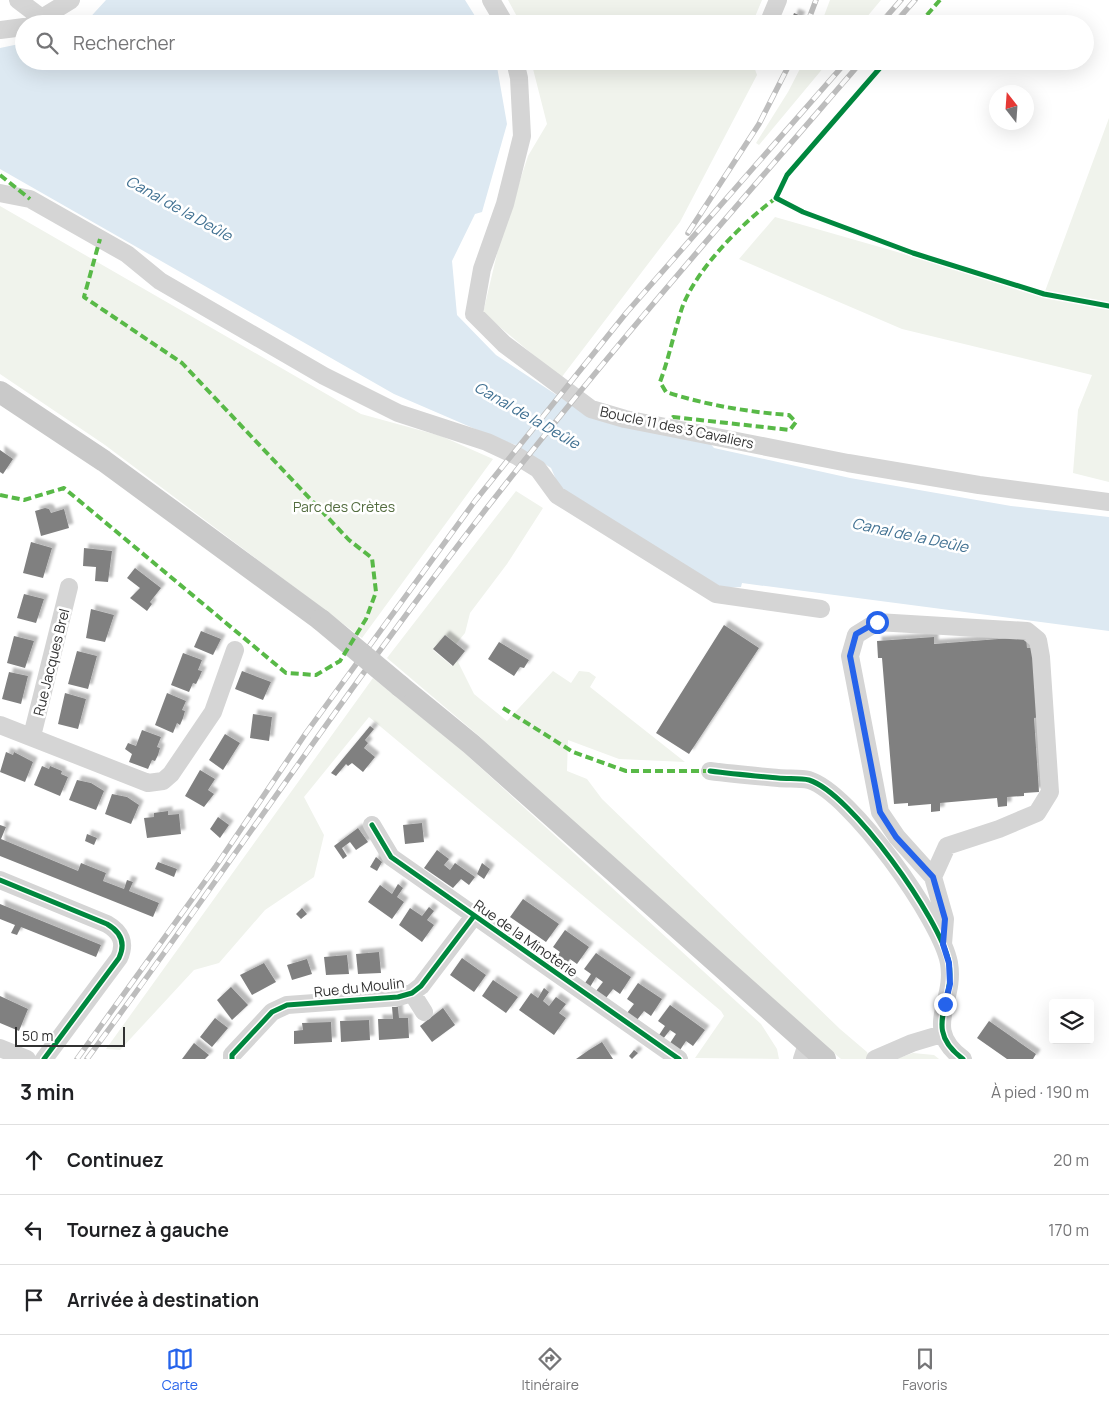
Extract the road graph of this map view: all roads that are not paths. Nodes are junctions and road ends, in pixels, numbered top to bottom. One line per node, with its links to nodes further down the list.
1 (18, 0): 5 (street)
2 (71, 0): 6 (street)
3 (491, 0): 7 (street)
4 (778, 0): 8 (street)
5 (31, 15)
6 (48, 15)
7 (500, 15)
8 (772, 15)
9 (15, 28): 10 (street)
10 (0, 30)
11 (517, 70): 14 (street, Boucle 11 des 3 Cavaliers)
12 (0, 193): 16 (street)
13 (0, 392): 30 (main road, bridge)
14 (1109, 502)
15 (69, 587): 19 (street, Rue Jacques Brel)
16 (822, 609)
17 (235, 650): 19 (street)
18 (0, 725): 19 (street)
19 (32, 736)
20 (710, 772): 25 (street)
21 (372, 825): 24 (street, Rue de la Minoterie)
22 (933, 877): 22 (street); 25 (street)
23 (0, 880): 34 (street)
24 (474, 916): 26 (street, Rue du Moulin); 31 (street, Rue de la Minoterie)
25 (943, 944): 28 (street)
26 (412, 993): 27 (street); 35 (street, Rue du Moulin)
27 (424, 1012)
28 (942, 1034): 32 (street); 37 (street)
29 (0, 1048): 33 (street)
30 (804, 1052): 36 (main road)
31 (675, 1058)
32 (875, 1058)
33 (27, 1059)
34 (44, 1059)
35 (232, 1059)
36 (824, 1059)
37 (964, 1059)

